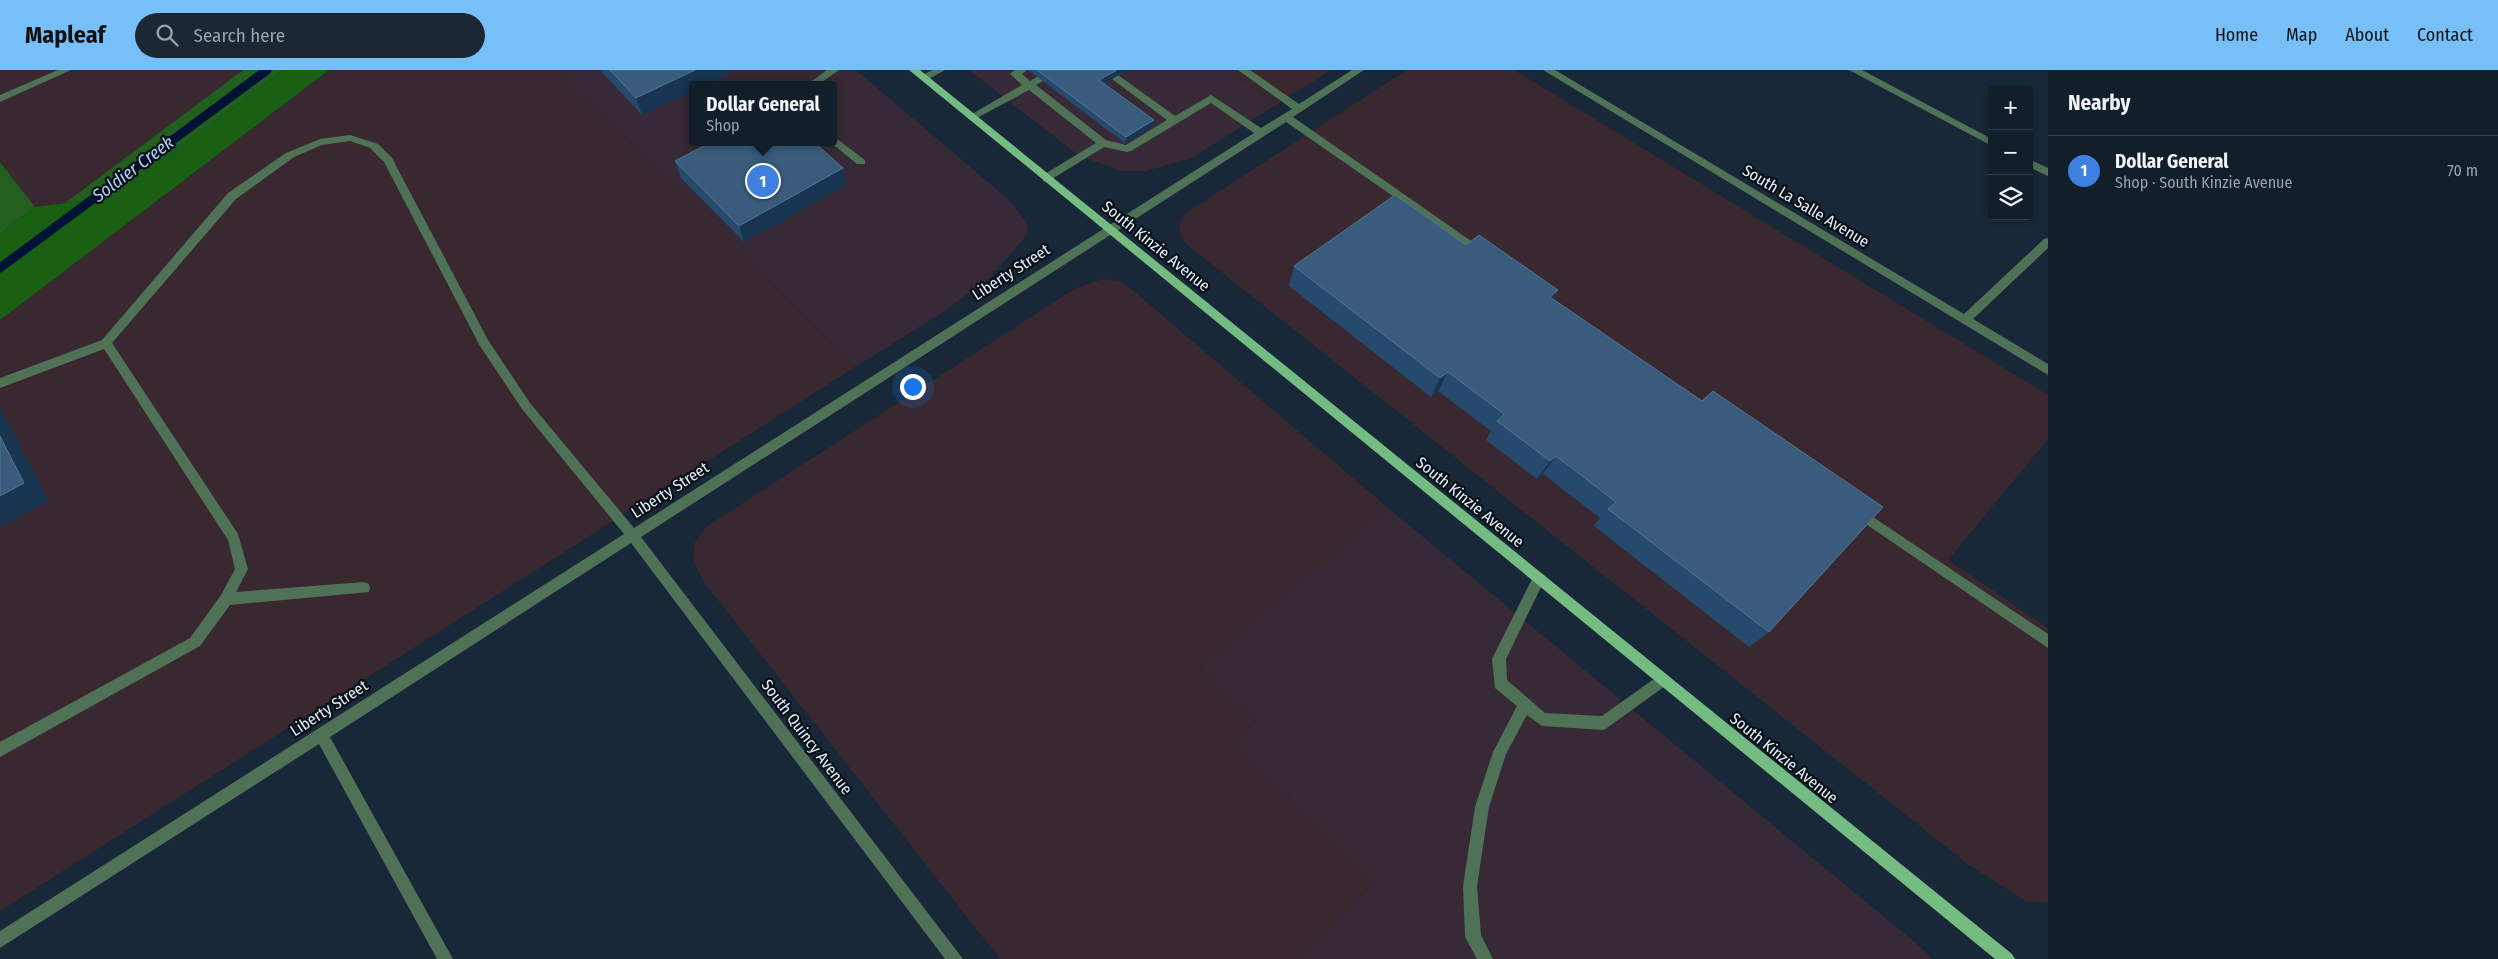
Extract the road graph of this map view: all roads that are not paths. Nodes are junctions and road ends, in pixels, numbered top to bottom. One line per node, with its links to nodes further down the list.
1 (66, 70): 16 (street)
2 (834, 70): 13 (street)
3 (914, 70): 11 (main road, South Kinzie Avenue)
4 (940, 70): 11 (street)
5 (1022, 70): 14 (street)
6 (1243, 70): 18 (street)
7 (1359, 70): 18 (street, Liberty Street)
8 (1548, 70): 35 (street, South La Salle Avenue)
9 (1854, 70): 25 (street)
10 (1115, 77): 21 (street)
11 (924, 78): 19 (main road, South Kinzie Avenue)
12 (1040, 79): 14 (street)
13 (817, 81)
14 (1030, 85): 17 (street); 19 (street)
15 (1064, 97): 17 (street)
16 (0, 99)
17 (1053, 103): 23 (street)
18 (1299, 109): 20 (street, Liberty Street)
19 (972, 117): 31 (main road, South Kinzie Avenue)
20 (1286, 117): 24 (street, Liberty Street); 34 (street)
21 (1174, 120): 24 (street); 27 (street)
22 (1097, 122): 23 (street)
23 (1085, 129): 27 (street)
24 (1261, 133): 32 (street, Liberty Street)
25 (1988, 140)
26 (837, 142): 28 (street)
27 (1103, 144): 31 (street)
28 (860, 162)
29 (2033, 164): 30 (street)
30 (2048, 172)
31 (1047, 178): 32 (main road, South Kinzie Avenue)
32 (1110, 230): 40 (street, Liberty Street); 41 (main road, South Kinzie Avenue)
33 (2048, 242): 35 (street)
34 (1491, 258)
35 (1965, 320): 37 (street, South La Salle Avenue)
36 (106, 343): 38 (street); 40 (street, South Quincy Avenue); 43 (street)
37 (2048, 370)
38 (0, 383)
39 (1852, 507): 44 (street)
40 (632, 535): 47 (street, Liberty Street); 51 (street, South Quincy Avenue)
41 (1539, 579): 45 (main road, South Kinzie Avenue); 46 (street)
42 (364, 588): 43 (street)
43 (226, 599): 48 (street)
44 (2048, 642)
45 (1663, 680): 46 (street); 53 (main road, South Kinzie Avenue)
46 (1525, 704): 52 (street)
47 (321, 734): 49 (street, Liberty Street); 50 (street)
48 (0, 750)
49 (0, 940)
50 (444, 959)
51 (955, 959)
52 (1485, 959)
53 (2007, 959)

